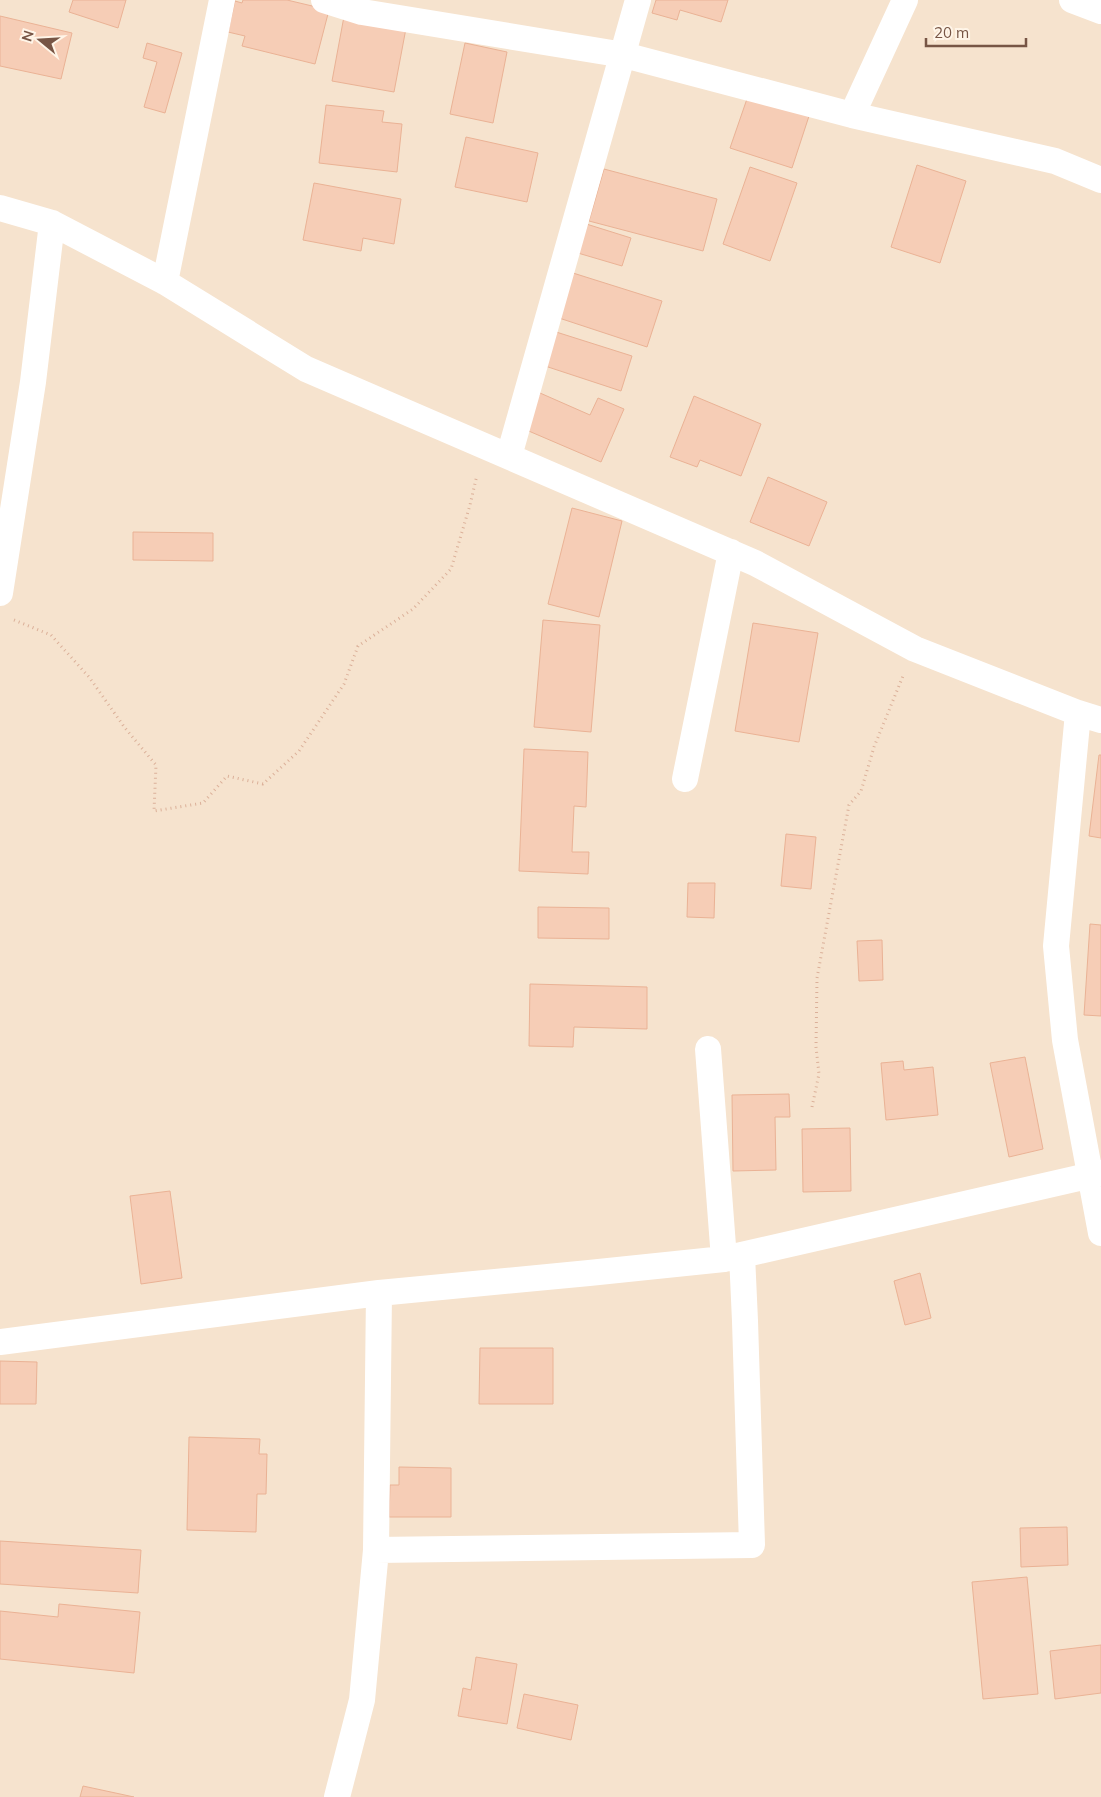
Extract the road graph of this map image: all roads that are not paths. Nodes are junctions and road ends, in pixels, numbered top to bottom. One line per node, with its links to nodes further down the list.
1 (222, 0): 12 (street)
2 (324, 0): 7 (street)
3 (638, 0): 7 (street)
4 (904, 0): 8 (street)
5 (1072, 0): 6 (street)
6 (1101, 12)
7 (624, 55): 8 (street); 13 (street)
8 (852, 115): 9 (street)
9 (1101, 180)
10 (0, 208): 11 (street)
11 (52, 223): 12 (street); 15 (street)
12 (165, 282): 13 (street)
13 (509, 456): 14 (street)
14 (731, 552): 16 (street); 17 (street)
15 (0, 593)
16 (1090, 717): 19 (street)
17 (685, 779)
18 (708, 1049): 21 (street)
19 (1096, 1174): 20 (street); 21 (street)
20 (1101, 1233)
21 (733, 1257): 22 (street); 24 (street)
22 (379, 1293): 23 (street); 24 (street)
23 (0, 1342)
24 (376, 1550): 25 (street)
25 (337, 1797)

